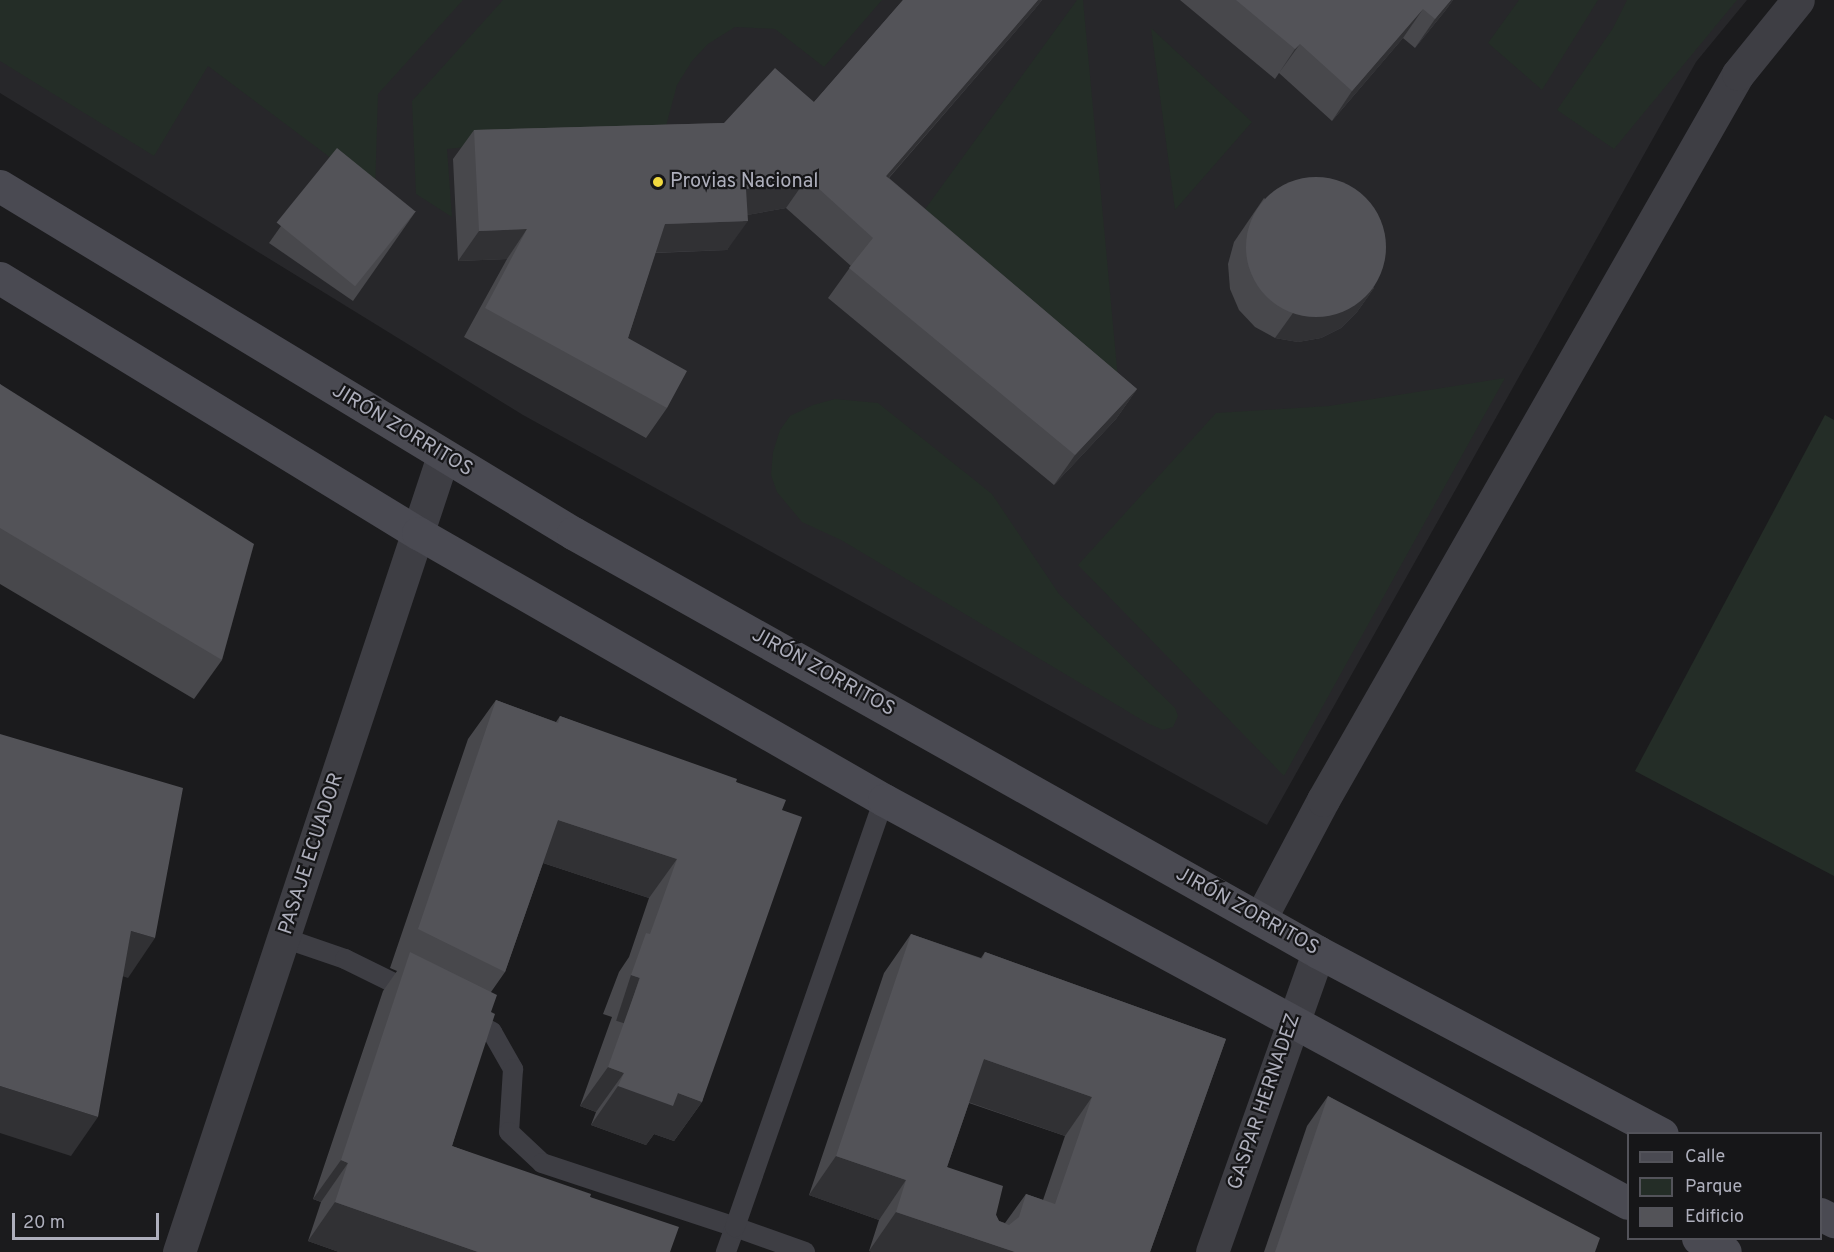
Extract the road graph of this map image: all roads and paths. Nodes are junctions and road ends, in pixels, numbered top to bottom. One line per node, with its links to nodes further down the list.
1 (1798, 0): 7 (street)
2 (0, 186): 4 (main road, JIRÓN ZORRITOS)
3 (0, 278): 5 (main road)
4 (443, 456): 5 (street, PASAJE ECUADOR); 7 (main road, JIRÓN ZORRITOS)
5 (418, 533): 6 (main road); 8 (street, PASAJE ECUADOR)
6 (884, 800): 12 (main road); 15 (lane)
7 (1260, 919): 9 (main road, JIRÓN ZORRITOS)
8 (284, 938): 10 (lane); 17 (street, PASAJE ECUADOR)
9 (1318, 951): 12 (street, GASPAR HERNADEZ); 13 (main road, JIRÓN ZORRITOS)
10 (429, 1000)
11 (450, 1011): 15 (lane)
12 (1293, 1022): 14 (main road); 20 (street, GASPAR HERNADEZ)
13 (1658, 1132)
14 (1627, 1202)
15 (735, 1227): 18 (lane); 19 (lane)
16 (1700, 1240): 21 (main road)
17 (179, 1252)
18 (726, 1252)
19 (805, 1252)
20 (1212, 1252)
21 (1725, 1252)

